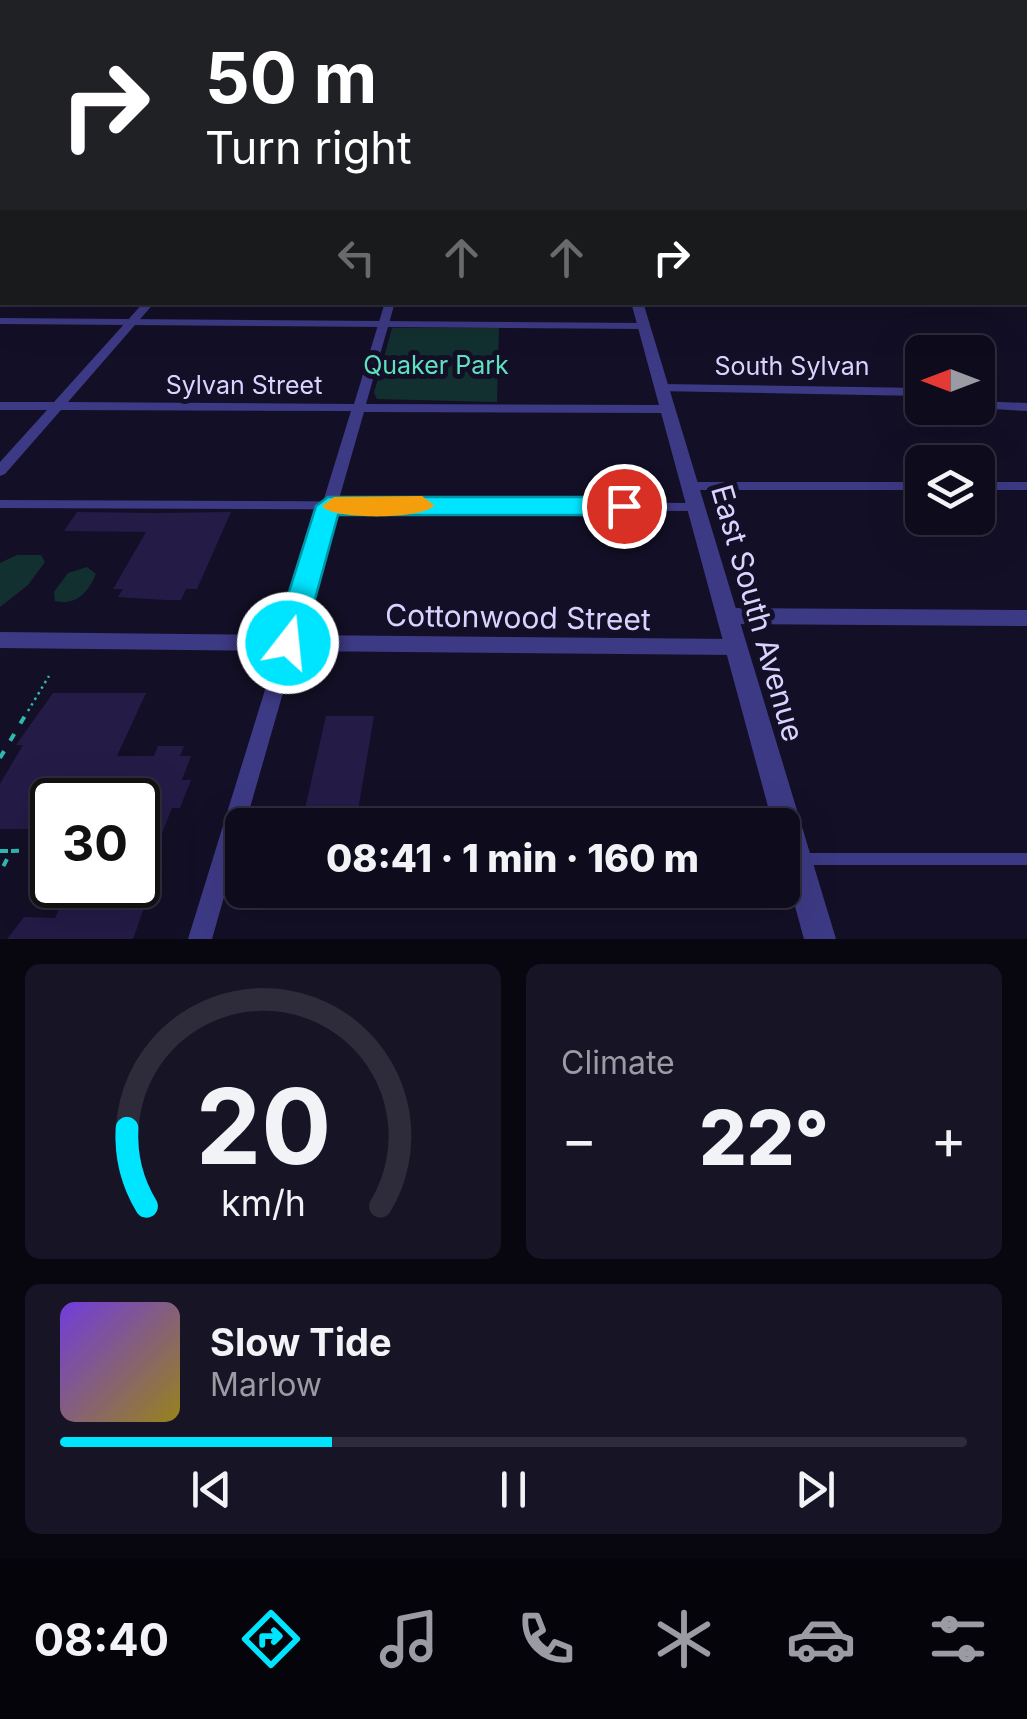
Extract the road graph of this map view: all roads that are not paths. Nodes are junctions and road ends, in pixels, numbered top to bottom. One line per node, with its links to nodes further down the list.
1 (147, 305): 5 (street)
2 (389, 305): 6 (street)
3 (638, 305): 7 (street, East South Avenue)
4 (0, 321): 5 (lane)
5 (133, 322): 6 (lane); 12 (street)
6 (384, 322): 7 (lane); 14 (street)
7 (644, 326): 9 (street, East South Avenue)
8 (905, 392): 9 (street, South Sylvan)
9 (664, 398): 14 (street, Sylvan Street); 19 (street, East South Avenue)
10 (0, 406): 12 (street, Sylvan Street)
11 (995, 406): 13 (street)
12 (56, 407): 14 (street, Sylvan Street); 15 (street)
13 (1027, 407)
14 (358, 408): 21 (street)
15 (0, 472)
16 (995, 486): 17 (lane)
17 (1027, 486)
18 (905, 487): 19 (lane)
19 (693, 496): 21 (lane); 22 (street, East South Avenue)
20 (0, 504): 21 (lane)
21 (328, 506): 25 (street)
22 (728, 616): 23 (street); 26 (street, East South Avenue)
23 (1027, 618)
24 (0, 640): 25 (street, Cottonwood Street)
25 (288, 643): 26 (street, Cottonwood Street); 30 (street)
26 (736, 647): 27 (street, East South Avenue)
27 (777, 808)
28 (800, 859): 29 (lane)
29 (1027, 859)
30 (223, 860): 32 (street)
31 (800, 886): 33 (street, East South Avenue)
32 (200, 939)
33 (820, 939)

